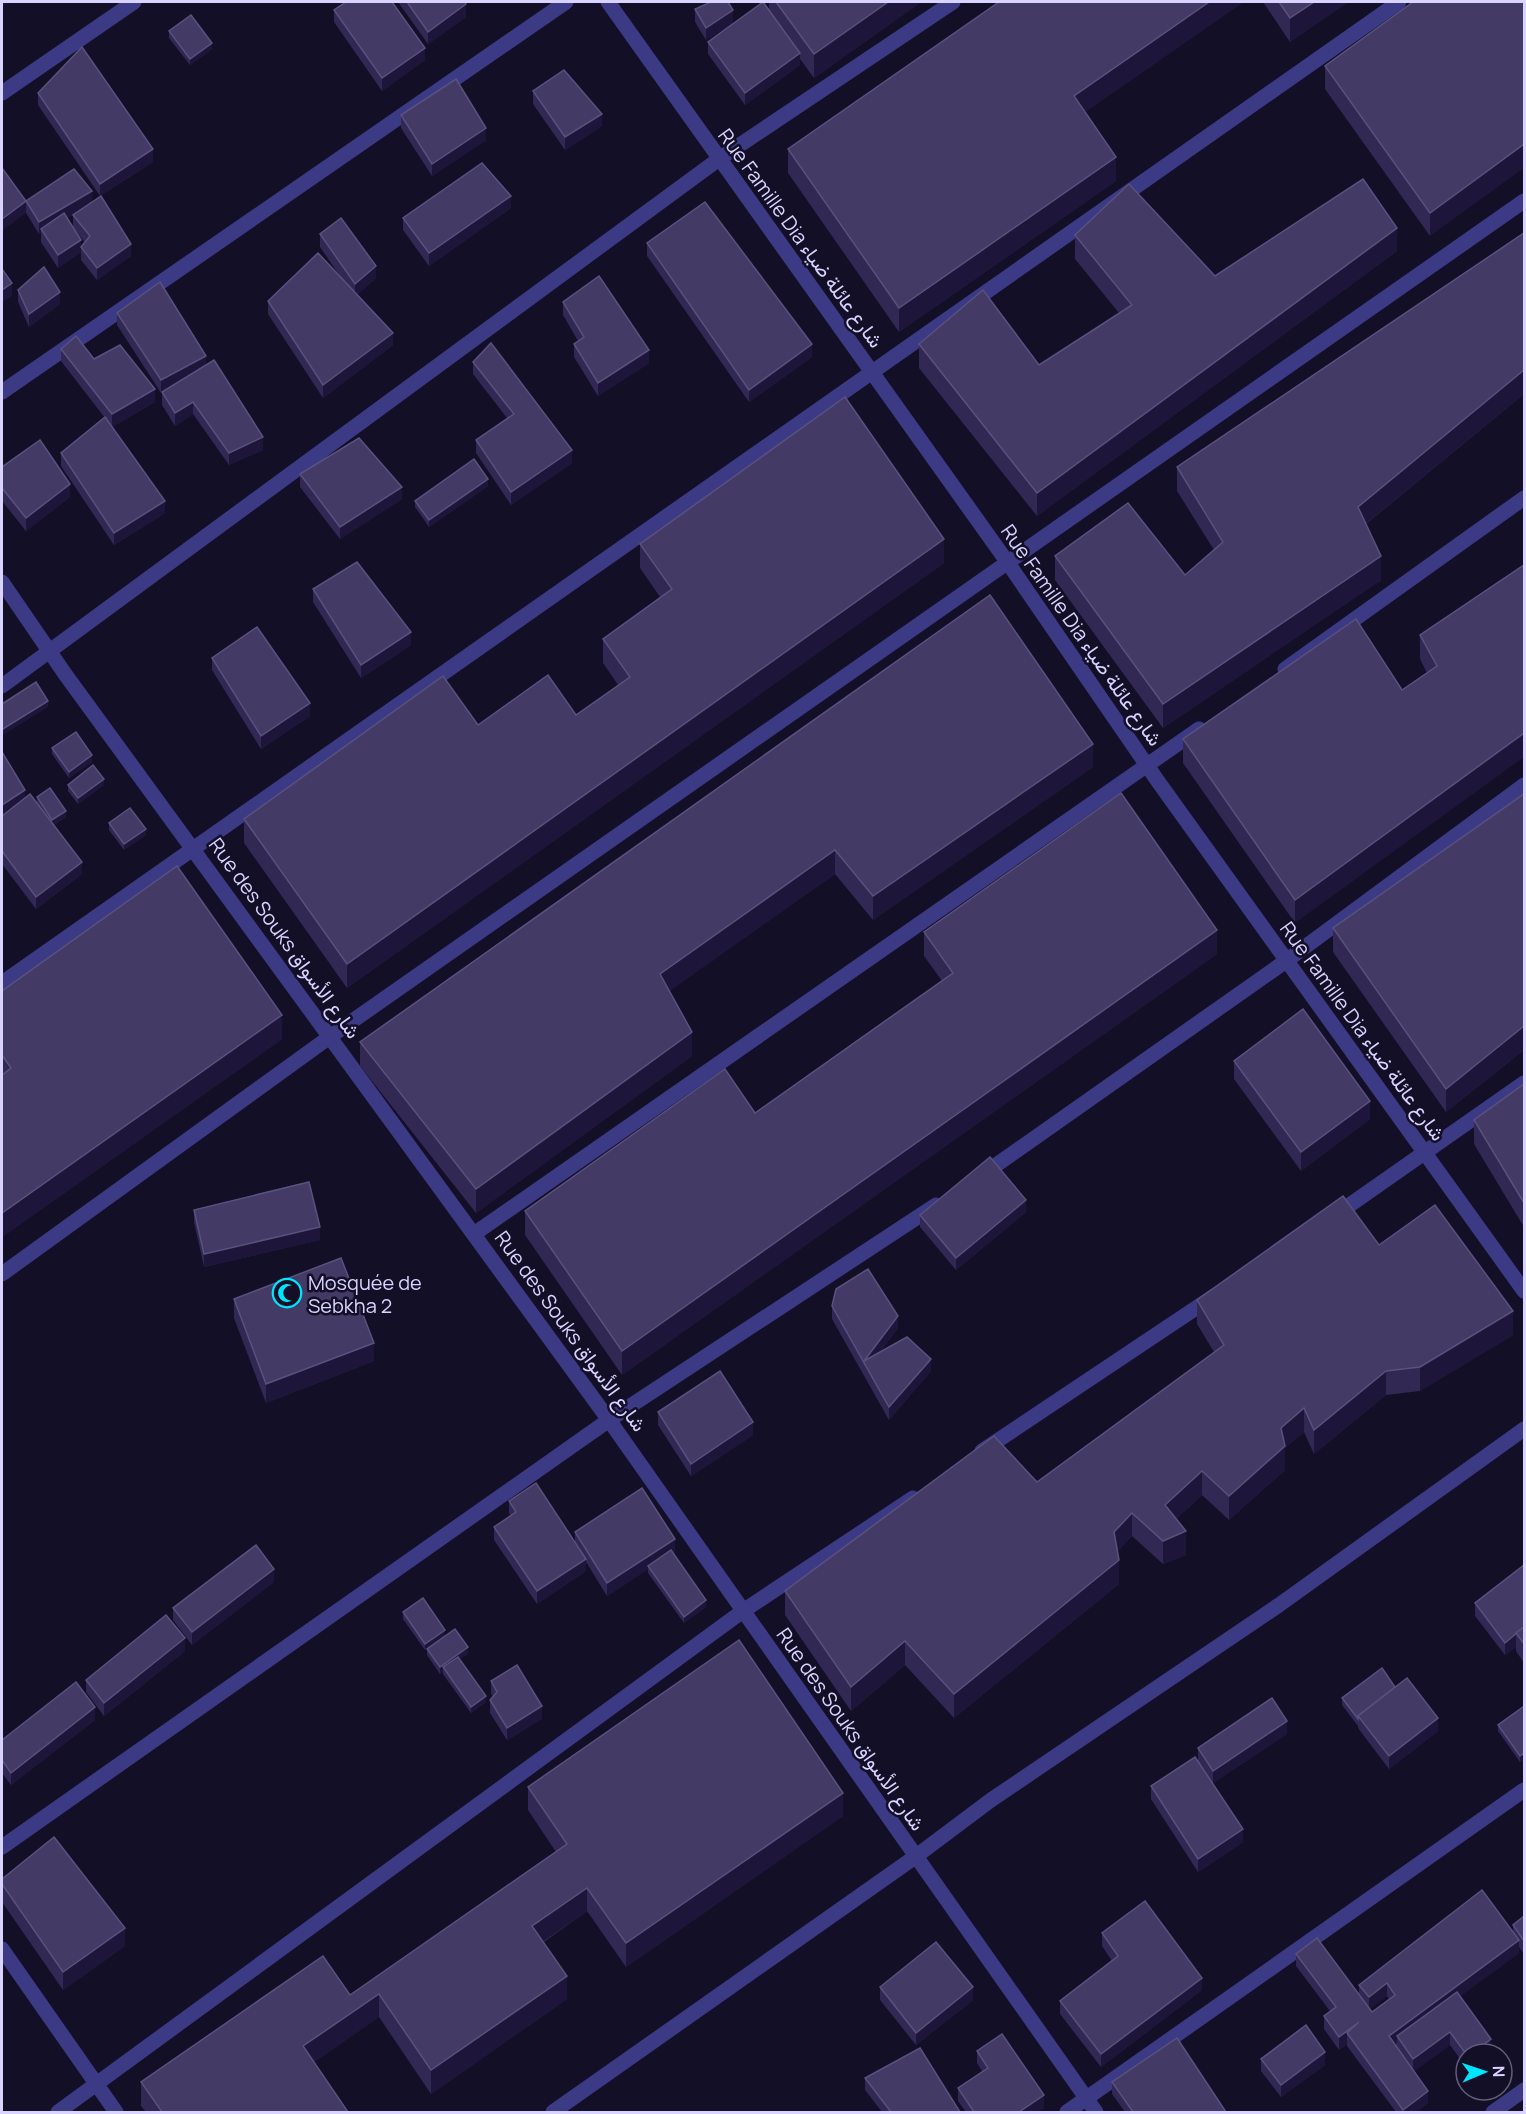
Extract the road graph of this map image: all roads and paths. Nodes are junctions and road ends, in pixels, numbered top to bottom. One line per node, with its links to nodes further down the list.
1 (134, 2): 6 (street)
2 (566, 2): 10 (street)
3 (608, 2): 7 (street, Rue Famille Dia شارع عائلة ضياء)
4 (953, 2): 7 (street)
5 (1399, 2): 9 (street)
6 (2, 93)
7 (718, 159): 9 (street, Rue Famille Dia شارع عائلة ضياء); 14 (street)
8 (1524, 201): 12 (street)
9 (872, 374): 12 (street, Rue Famille Dia شارع عائلة ضياء); 20 (street)
10 (2, 392)
11 (1524, 498): 15 (street)
12 (1008, 563): 18 (street, Rue Famille Dia شارع عائلة ضياء); 23 (street)
13 (2, 582): 14 (street, Rue des Souks شارع الأسواق)
14 (50, 652): 16 (street); 20 (street, Rue des Souks شارع الأسواق)
15 (1273, 677)
16 (2, 686)
17 (1215, 718): 18 (street)
18 (1148, 766): 21 (street, Rue Famille Dia شارع عائلة ضياء); 29 (street)
19 (1524, 784): 21 (street)
20 (193, 849): 22 (street); 23 (street, Rue des Souks شارع الأسواق)
21 (1286, 961): 25 (street, Rue Famille Dia شارع عائلة ضياء); 26 (street)
22 (2, 983)
23 (331, 1036): 29 (street, Rue des Souks شارع الأسواق); 30 (street)
24 (1524, 1083): 25 (street)
25 (1426, 1154): 28 (street); 32 (street, Rue Famille Dia شارع عائلة ضياء)
26 (971, 1182)
27 (951, 1195): 33 (street)
28 (1317, 1226)
29 (474, 1234): 33 (street, Rue des Souks شارع الأسواق)
30 (2, 1274)
31 (1228, 1286): 35 (street)
32 (1524, 1291)
33 (609, 1420): 37 (street, Rue des Souks شارع الأسواق); 39 (street)
34 (1524, 1429): 40 (street)
35 (971, 1459)
36 (922, 1492): 37 (street)
37 (743, 1611): 40 (street, Rue des Souks شارع الأسواق); 42 (street)
38 (1524, 1790): 44 (street)
39 (2, 1847)
40 (915, 1857): 44 (street, Rue des Souks شارع الأسواق); 47 (street)
41 (2, 1949): 42 (street)
42 (97, 2084): 45 (street); 46 (street)
43 (1524, 2090): 50 (street)
44 (1086, 2099): 48 (street); 49 (street, Rue des Souks شارع الأسواق)
45 (58, 2112)
46 (116, 2112)
47 (554, 2112)
48 (1066, 2112)
49 (1096, 2112)
50 (1493, 2112)

